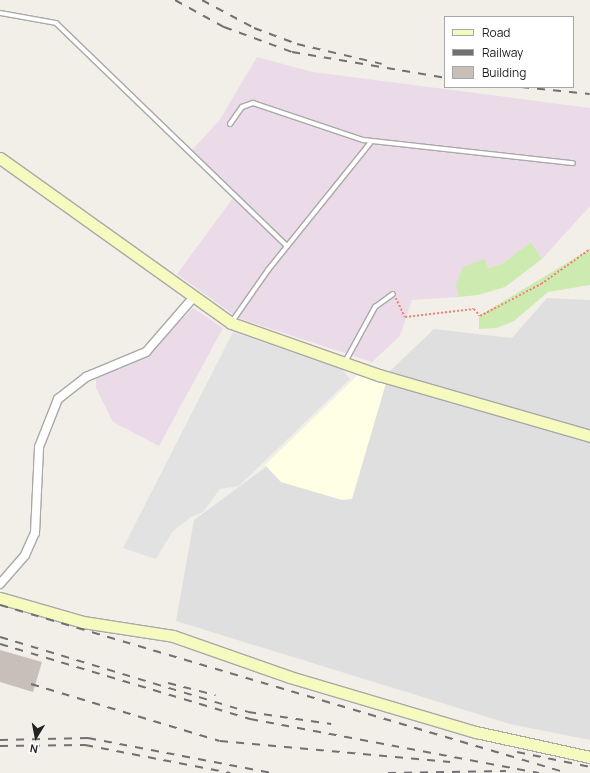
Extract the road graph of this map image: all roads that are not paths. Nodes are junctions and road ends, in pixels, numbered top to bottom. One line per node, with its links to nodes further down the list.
1 (0, 13): 6 (lane)
2 (230, 124): 3 (lane)
3 (371, 142): 5 (lane); 6 (lane)
4 (0, 158): 8 (street)
5 (573, 163)
6 (287, 246): 9 (lane)
7 (393, 294): 10 (lane)
8 (193, 298): 9 (street); 12 (street)
9 (231, 323): 10 (street)
10 (344, 363): 11 (street)
11 (590, 436)
12 (0, 584)
13 (0, 598): 14 (street)
14 (590, 757)

